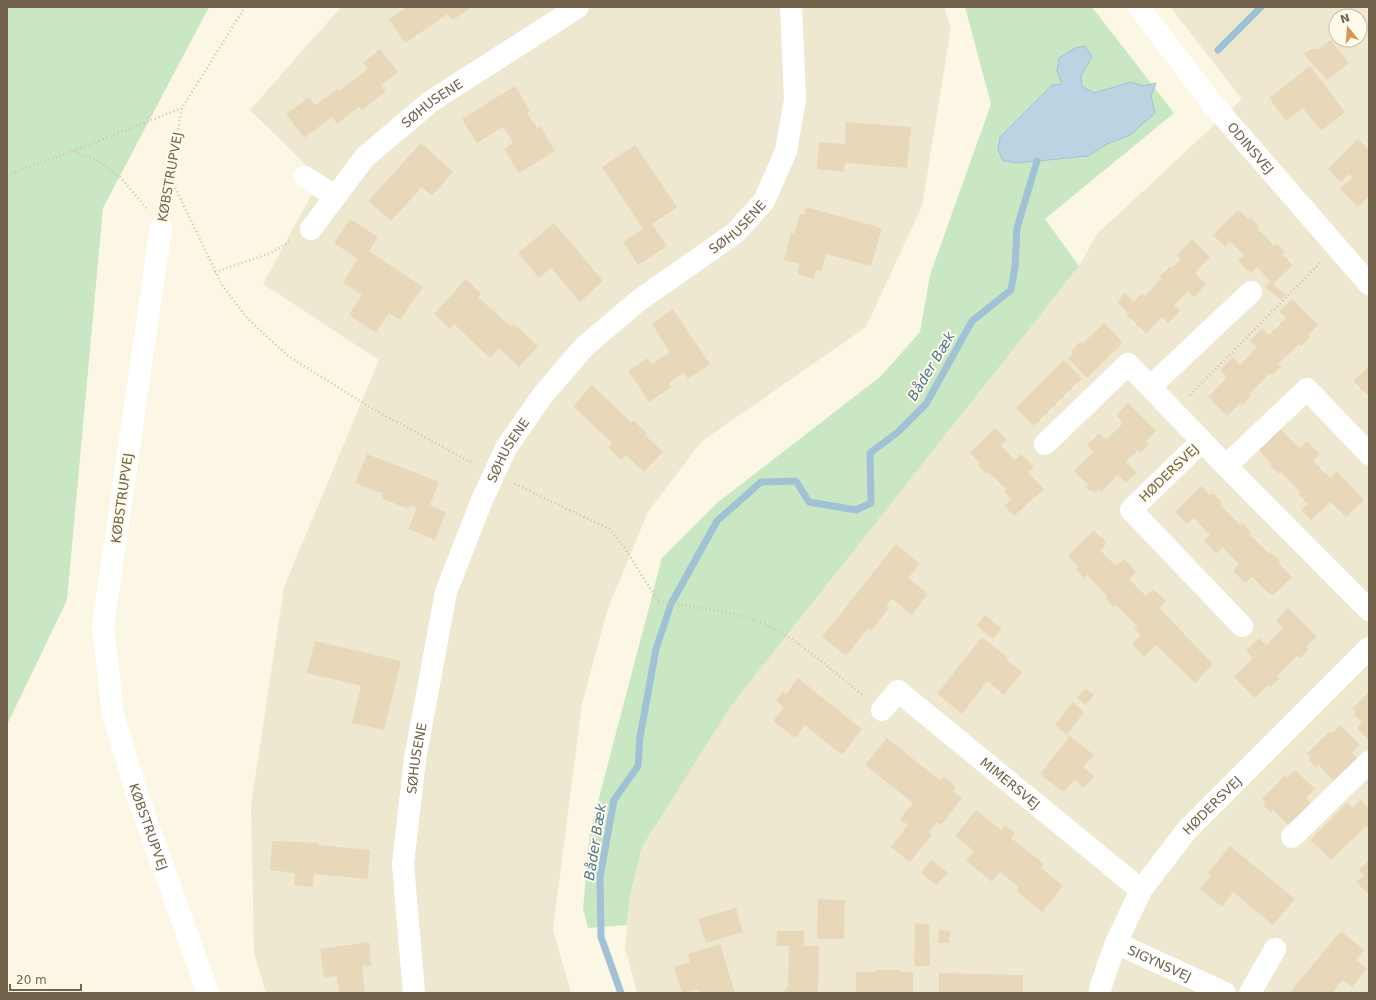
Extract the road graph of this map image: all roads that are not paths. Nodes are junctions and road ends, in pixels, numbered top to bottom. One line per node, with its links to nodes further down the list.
1 (578, 7): 5 (street, SØHUSENE)
2 (791, 7): 25 (street, SØHUSENE)
3 (1139, 7): 8 (street, ODINSVEJ)
4 (305, 177): 5 (street)
5 (335, 196): 7 (street, SØHUSENE)
6 (161, 226): 24 (street, KØBSTRUPVEJ)
7 (310, 229)
8 (1369, 284)
9 (1251, 292): 10 (street)
10 (1150, 387): 11 (street, HØDERSVEJ); 12 (street, HØDERSVEJ)
11 (1202, 441): 14 (street, HØDERSVEJ); 16 (street, HØDERSVEJ)
12 (1045, 444)
13 (1369, 454): 14 (street)
14 (1226, 466): 15 (street, HØDERSVEJ)
15 (1369, 610)
16 (1242, 626)
17 (1369, 648): 21 (street, HØDERSVEJ)
18 (882, 710): 21 (street, MIMERSVEJ)
19 (1369, 762): 20 (street)
20 (1292, 837)
21 (1141, 890): 22 (street, HØDERSVEJ)
22 (1116, 942): 26 (street, HØDERSVEJ); 27 (street, SIGYNSVEJ)
23 (1275, 949): 28 (street)
24 (208, 993)
25 (414, 993)
26 (1100, 993)
27 (1225, 993)
28 (1250, 993)

